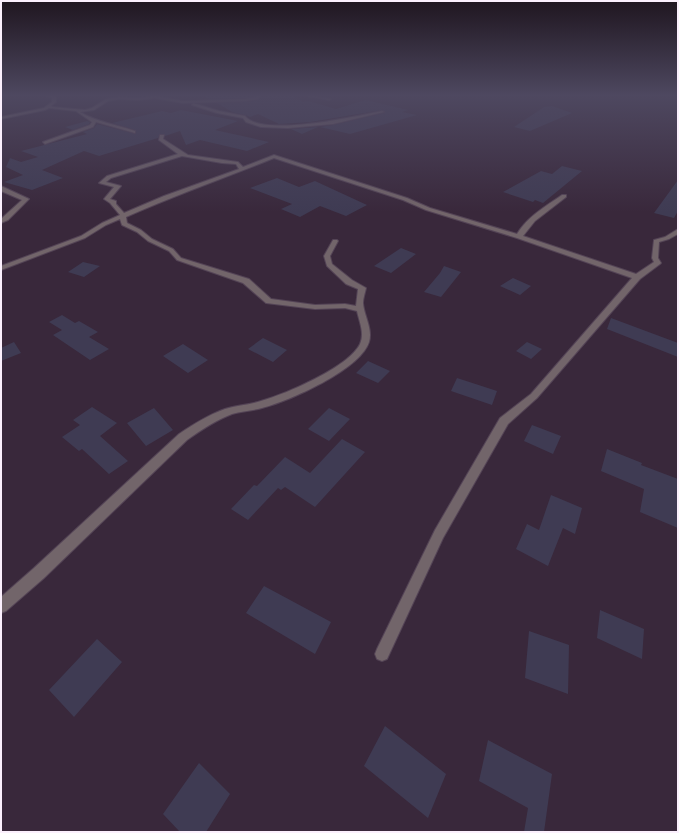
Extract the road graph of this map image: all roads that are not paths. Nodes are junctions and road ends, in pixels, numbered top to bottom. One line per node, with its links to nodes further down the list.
1 (72, 134): 3 (street)
2 (162, 136): 4 (street)
3 (45, 143)
4 (182, 154): 5 (street); 8 (street)
5 (242, 170): 8 (street); 11 (street)
6 (1, 188): 9 (street)
7 (564, 196): 11 (street)
8 (122, 215): 13 (street); 15 (street)
9 (1, 221)
10 (678, 231): 14 (street)
11 (519, 237): 14 (street)
12 (335, 241): 15 (street)
13 (1, 268)
14 (637, 277): 17 (street)
15 (360, 309): 16 (street)
16 (1, 606)
17 (382, 654)

